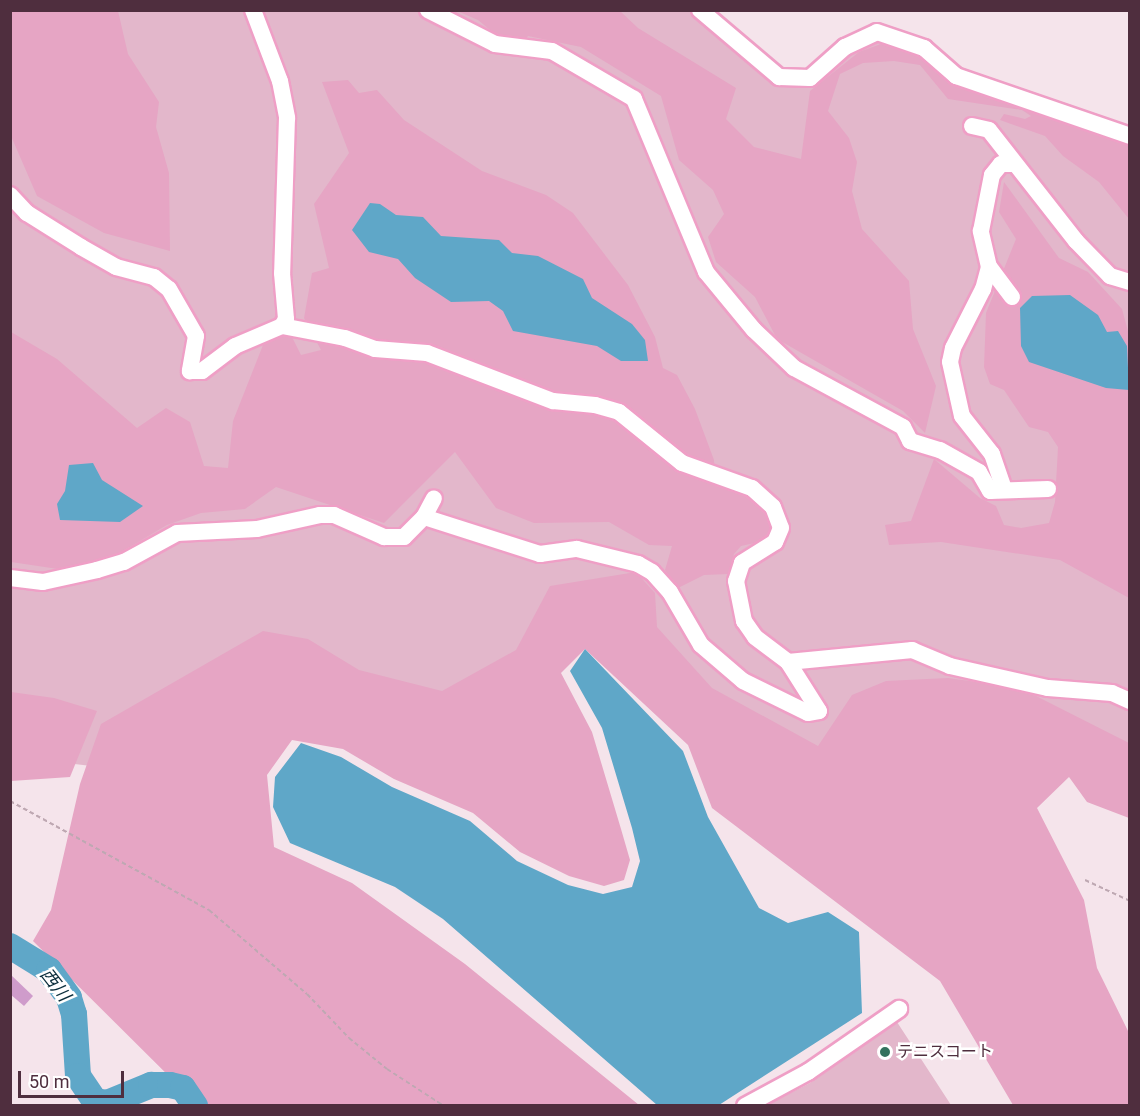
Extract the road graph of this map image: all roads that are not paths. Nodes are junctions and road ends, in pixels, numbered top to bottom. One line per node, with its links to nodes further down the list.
1 (253, 10): 11 (street)
2 (428, 10): 12 (street)
3 (700, 10): 5 (street)
4 (972, 126): 6 (street)
5 (1130, 136)
6 (1013, 164): 8 (street); 9 (street)
7 (10, 195): 11 (street)
8 (989, 267): 10 (street); 12 (street)
9 (1130, 282)
10 (1012, 297)
11 (282, 326): 17 (street)
12 (1004, 489): 13 (street)
13 (1048, 489)
14 (434, 498): 15 (street)
15 (424, 517): 16 (street); 17 (street)
16 (10, 578)
17 (788, 662): 18 (street)
18 (1130, 701)
19 (899, 1009): 20 (street)
20 (746, 1106)

